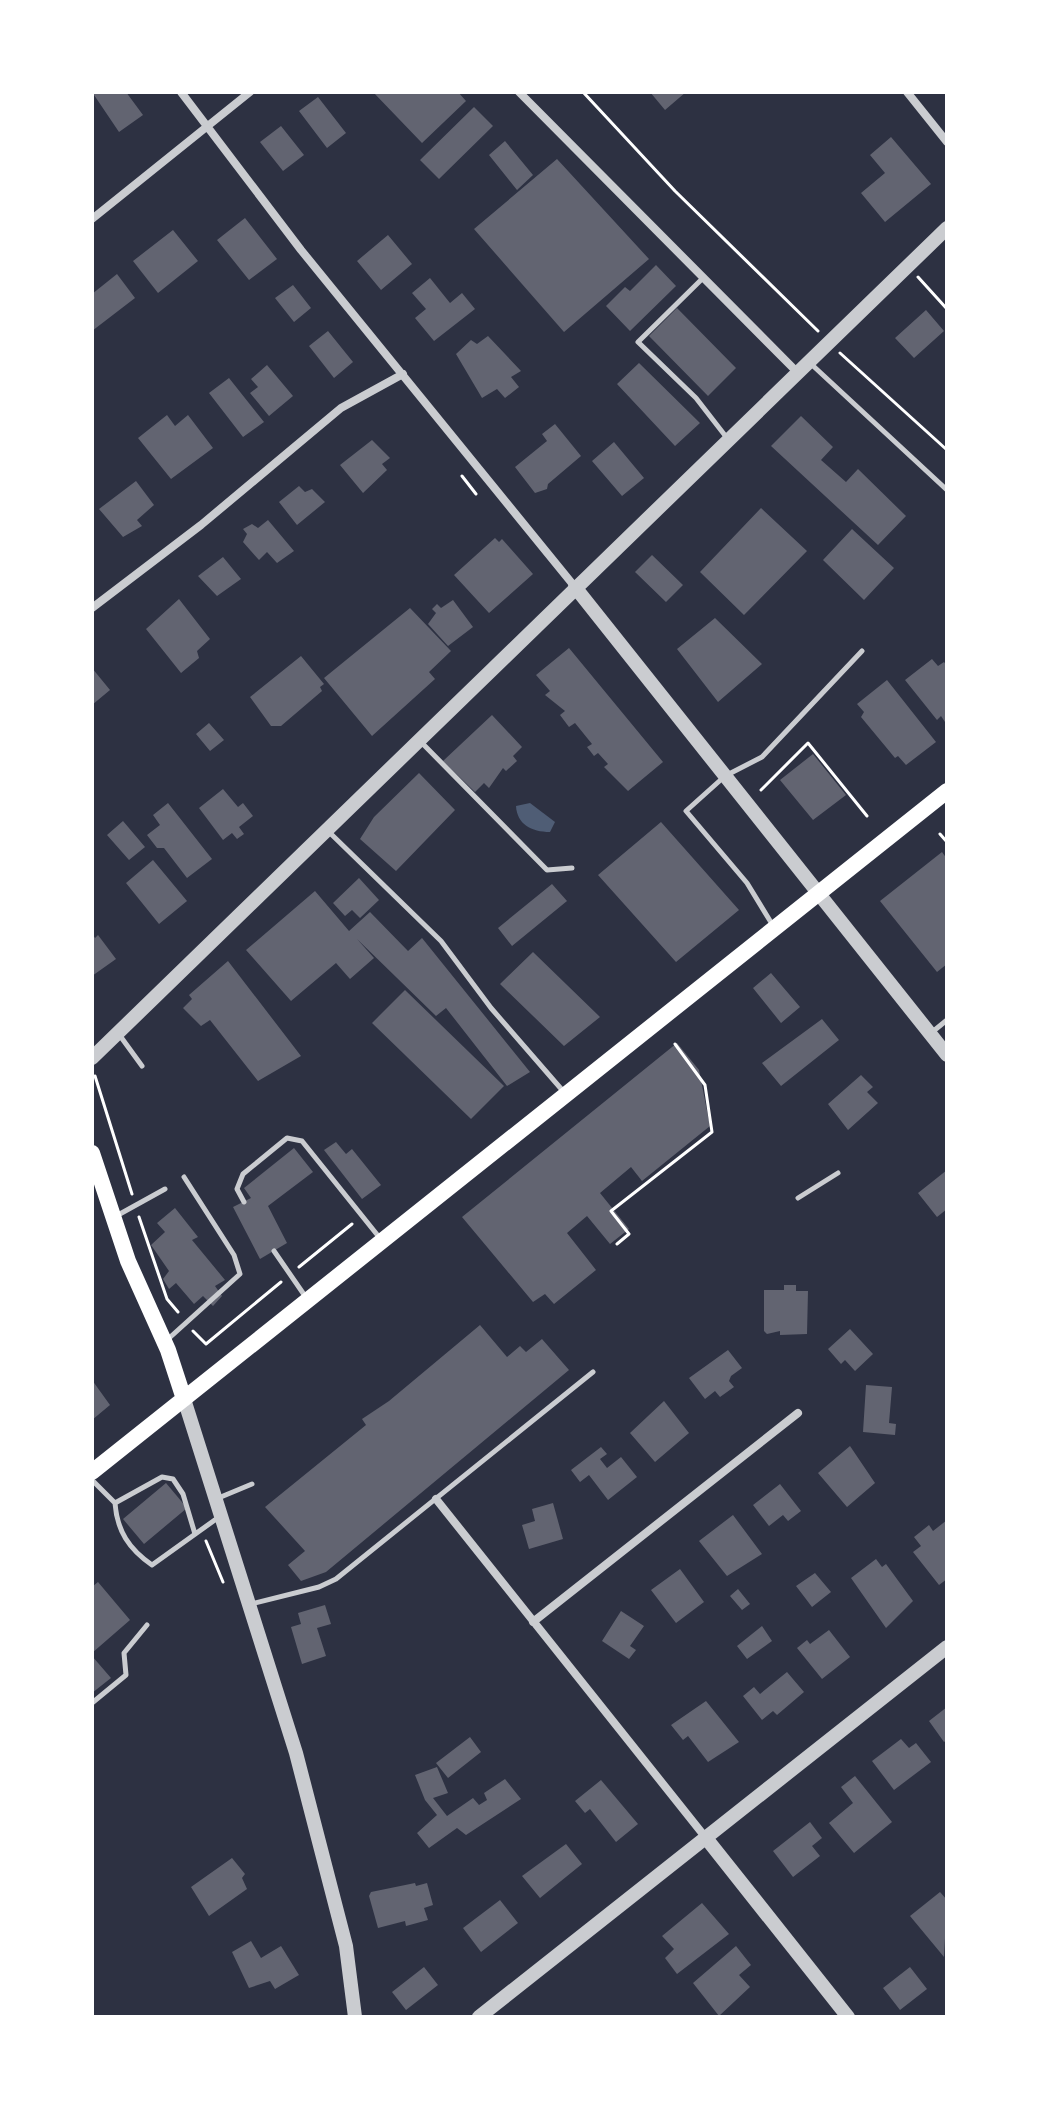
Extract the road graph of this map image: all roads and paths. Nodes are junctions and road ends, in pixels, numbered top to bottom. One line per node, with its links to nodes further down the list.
1 (250, 92): 6 (street)
2 (519, 92): 10 (street)
3 (583, 92): 13 (path)
4 (907, 92): 7 (street)
5 (187, 94): 6 (street)
6 (207, 127): 8 (street); 15 (street)
7 (947, 142)
8 (92, 219)
9 (947, 228): 13 (street)
10 (704, 277): 14 (street); 16 (lane)
11 (918, 277): 12 (path)
12 (947, 309)
13 (828, 341): 14 (street); 17 (path)
14 (802, 366): 16 (street); 19 (lane)
15 (403, 374): 21 (street); 22 (street)
16 (728, 439): 21 (street)
17 (947, 450)
18 (462, 476): 20 (path)
19 (947, 490)
20 (476, 494)
21 (575, 587): 24 (street); 25 (street)
22 (92, 608)
23 (862, 651): 25 (lane)
24 (419, 741): 29 (street); 32 (lane)
25 (725, 776): 33 (street); 34 (lane)
26 (761, 790): 28 (path)
27 (947, 791): 33 (main road)
28 (867, 816)
29 (326, 830): 36 (street); 43 (lane)
30 (940, 834): 31 (path)
31 (947, 842)
32 (572, 868)
33 (819, 893): 34 (main road); 37 (street)
34 (775, 928): 43 (main road)
35 (947, 1020): 37 (lane)
36 (118, 1033): 40 (street); 41 (lane)
37 (930, 1034): 39 (street)
38 (675, 1044): 55 (path)
39 (947, 1055)
40 (92, 1058)
41 (142, 1066)
42 (95, 1076): 51 (path)
43 (566, 1095): 54 (main road)
44 (92, 1153): 47 (main road)
45 (838, 1173): 49 (lane)
46 (184, 1177): 59 (lane)
47 (98, 1185): 52 (main road)
48 (165, 1189): 51 (lane)
49 (798, 1198)
50 (244, 1202): 54 (lane)
51 (135, 1205): 52 (lane); 59 (path)
52 (114, 1218): 60 (main road)
53 (353, 1224): 57 (path)
54 (382, 1241): 58 (main road)
55 (617, 1244)
56 (274, 1251): 57 (lane)
57 (291, 1274): 58 (lane); 59 (path)
58 (308, 1299): 62 (main road)
59 (186, 1322): 60 (lane)
60 (164, 1342): 62 (main road)
61 (593, 1372): 67 (lane)
62 (184, 1399): 64 (main road); 68 (street)
63 (798, 1413): 75 (street)
64 (92, 1472)
65 (92, 1480): 69 (lane)
66 (252, 1484): 68 (lane)
67 (436, 1499): 74 (lane); 75 (street)
68 (214, 1500): 70 (street)
69 (115, 1503): 72 (lane); 72 (lane)
70 (219, 1517): 71 (lane); 74 (street)
71 (202, 1529): 72 (lane); 73 (path)
72 (195, 1534)
73 (227, 1593)
74 (248, 1605): 80 (street)
75 (533, 1622): 79 (street)
76 (147, 1625): 78 (lane)
77 (947, 1647): 79 (street)
78 (92, 1703)
79 (706, 1838): 81 (street); 82 (street)
80 (355, 2017)
81 (479, 2017)
82 (848, 2017)

